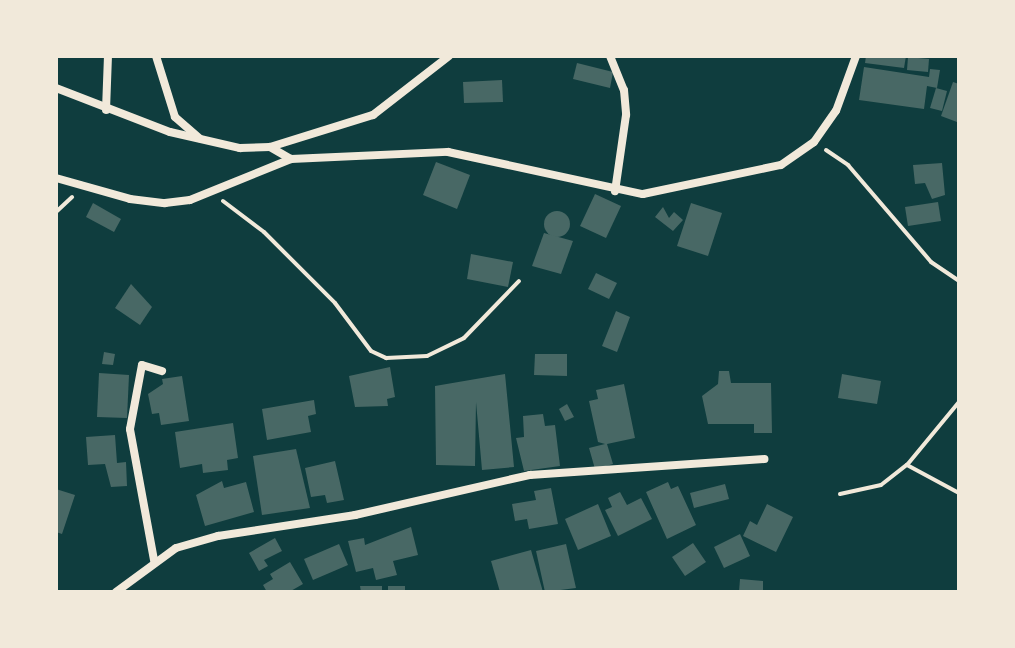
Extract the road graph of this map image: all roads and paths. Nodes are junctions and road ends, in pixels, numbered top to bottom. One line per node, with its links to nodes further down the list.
1 (108, 56): 7 (street)
2 (156, 56): 8 (street)
3 (449, 56): 10 (street)
4 (610, 56): 13 (street)
5 (856, 56): 9 (street)
6 (56, 88): 7 (street)
7 (106, 110): 8 (street)
8 (202, 141): 10 (street)
9 (814, 142): 13 (street); 16 (path)
10 (270, 147): 11 (street)
11 (291, 159): 13 (street); 14 (street)
12 (56, 178): 14 (street)
13 (615, 191)
14 (212, 192): 15 (path)
15 (519, 281)
16 (959, 281)
17 (162, 371): 23 (street)
18 (959, 402): 20 (path)
19 (764, 459): 23 (street)
20 (907, 465): 21 (path); 22 (path)
21 (959, 493)
22 (840, 494)
23 (154, 560): 24 (street)
24 (116, 592)

